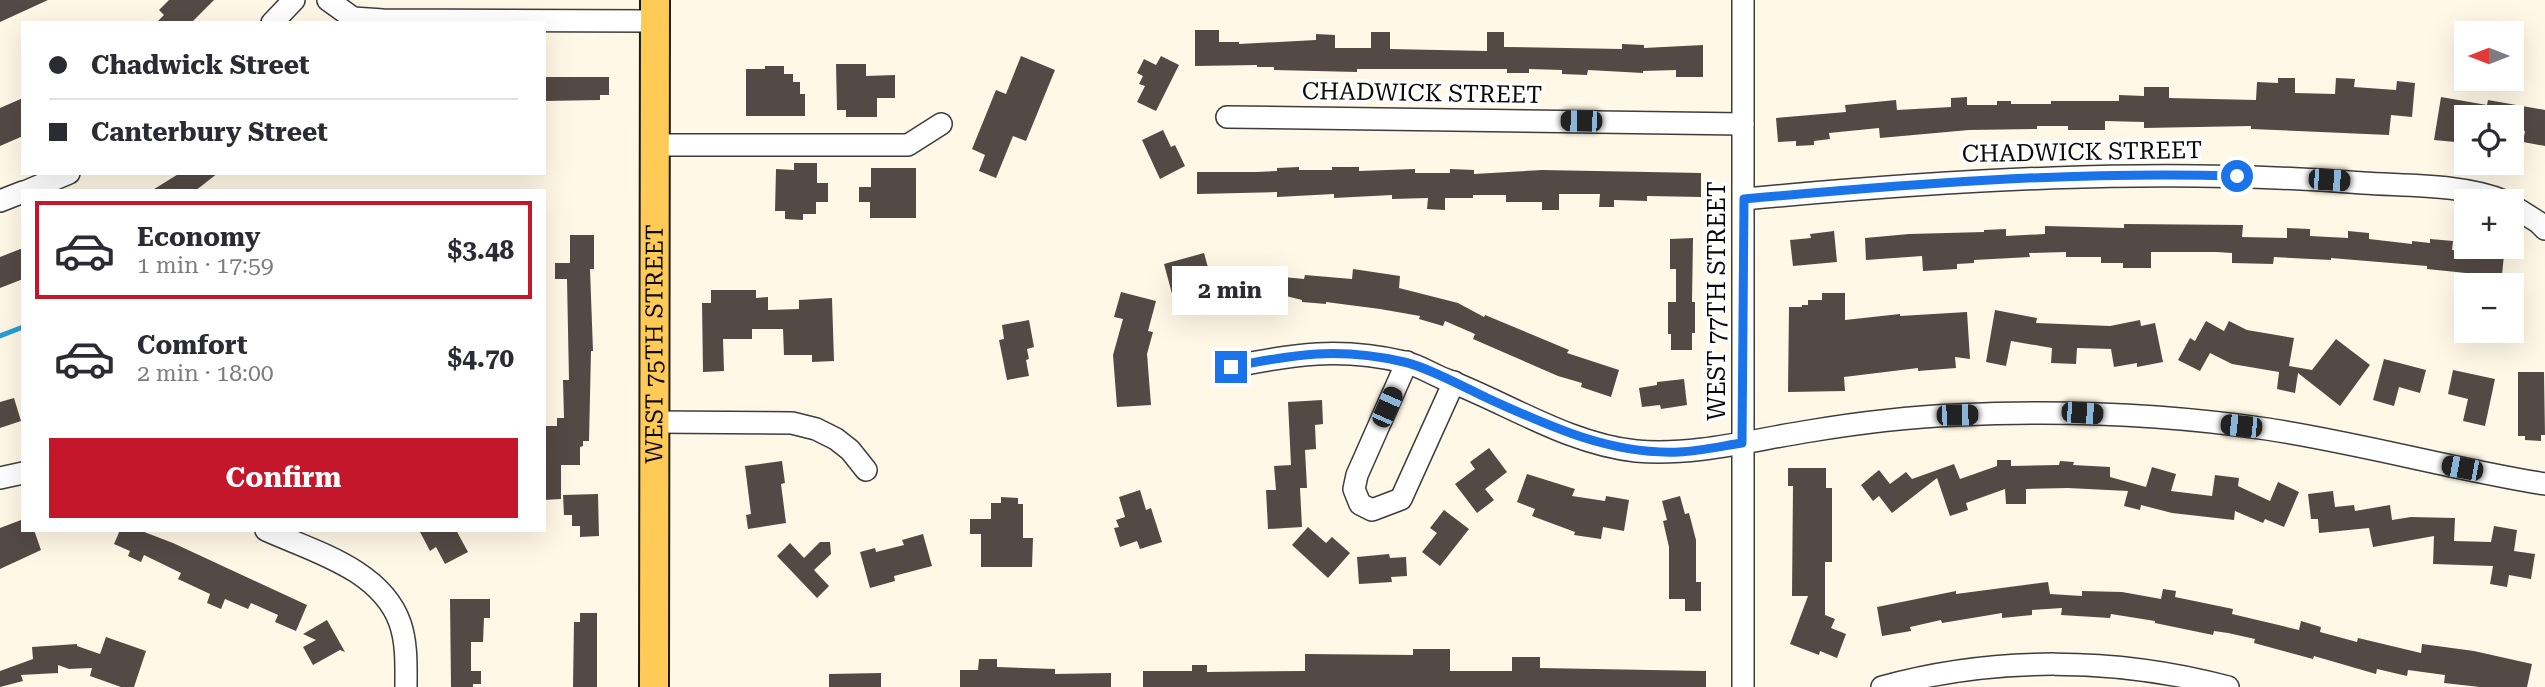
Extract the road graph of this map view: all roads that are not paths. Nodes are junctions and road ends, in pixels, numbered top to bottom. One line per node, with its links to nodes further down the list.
1 (294, 0): 5 (street)
2 (328, 0): 4 (street)
3 (1743, 0): 8 (street, WEST 77TH STREET)
4 (654, 10): 9 (main road, WEST 75TH STREET)
5 (274, 21)
6 (1227, 117): 8 (street, CHADWICK STREET)
7 (941, 124): 9 (street)
8 (1743, 124): 14 (street, WEST 77TH STREET)
9 (654, 145): 21 (main road, WEST 75TH STREET)
10 (64, 175): 11 (street)
11 (32, 189)
12 (2454, 190): 14 (street, CHADWICK STREET)
13 (21, 193): 15 (street)
14 (1744, 199): 22 (street, WEST 77TH STREET)
15 (0, 201)
16 (2524, 213): 17 (street)
17 (2545, 229)
18 (1407, 362): 19 (street); 20 (street); 20 (street)
19 (1231, 367)
20 (1454, 382): 22 (street)
21 (653, 422): 23 (street); 29 (main road, WEST 75TH STREET)
22 (1742, 443): 26 (street); 30 (street, WEST 77TH STREET)
23 (866, 470)
24 (21, 473): 25 (street)
25 (0, 478)
26 (2545, 484)
27 (270, 532): 28 (street)
28 (406, 687)
29 (654, 687)
30 (1743, 687)
31 (1882, 687): 32 (street)
32 (2228, 687)

